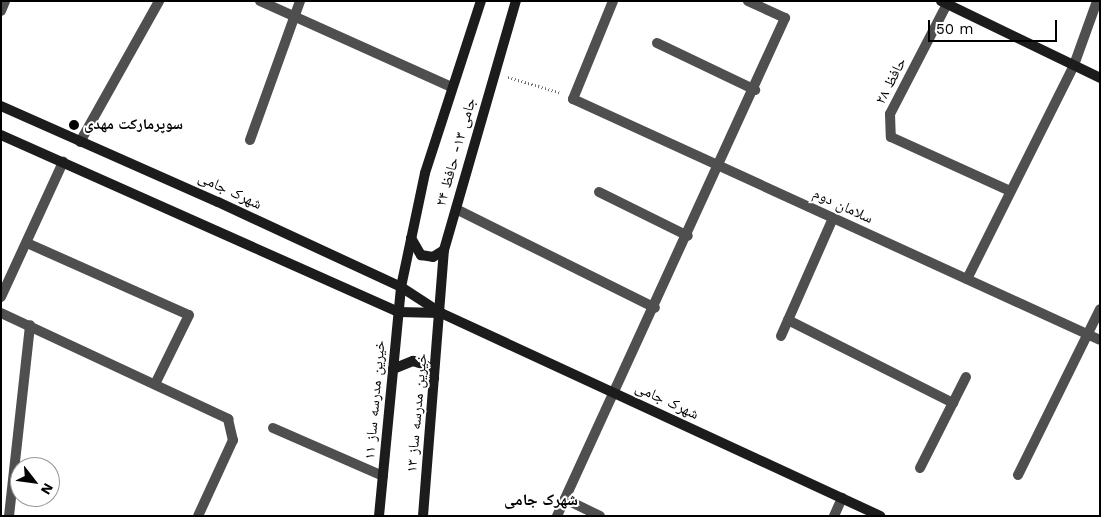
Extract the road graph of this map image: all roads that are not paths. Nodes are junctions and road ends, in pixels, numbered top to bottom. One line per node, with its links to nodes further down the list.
1 (6, 1): 11 (street)
2 (159, 1): 21 (street)
3 (260, 1): 12 (street)
4 (300, 1): 12 (street)
5 (481, 1): 16 (street, جامی ۱۳- حافظ ۲۴)
6 (516, 1): 26 (street, جامی ۱۳- حافظ ۲۴)
7 (612, 1): 23 (street, سلامان دوم)
8 (748, 1): 17 (street)
9 (1097, 1): 14 (street)
10 (944, 3): 14 (street); 24 (street, حافظ ۲۸)
11 (1, 10)
12 (294, 16): 16 (street); 20 (street)
13 (657, 43): 17 (street)
14 (1074, 65): 15 (street); 24 (street)
15 (1100, 78)
16 (451, 87): 29 (street, جامی ۱۳- حافظ ۲۴)
17 (755, 90): 23 (street)
18 (1, 106): 21 (street, شهرک جامی)
19 (1, 135): 22 (street, شهرک جامی)
20 (250, 140)
21 (80, 142): 33 (street, شهرک جامی)
22 (63, 162): 30 (street); 37 (street, شهرک جامی)
23 (720, 166): 27 (street, سلامان دوم); 28 (street)
24 (1010, 191): 32 (street)
25 (599, 192): 28 (street)
26 (456, 209): 31 (street, جامی ۱۳- حافظ ۲۴); 35 (street)
27 (833, 218): 32 (street, سلامان دوم); 40 (street)
28 (688, 236): 35 (street)
29 (412, 237): 31 (street); 33 (street, جامی ۱۳- حافظ ۲۴)
30 (27, 243): 34 (street); 48 (street)
31 (444, 250): 39 (street, جامی ۱۳- حافظ ۲۴)
32 (967, 280): 42 (street, سلامان دوم)
33 (400, 287): 37 (street, ۱۱ خیرین مدرسه ساز); 39 (street, شهرک جامی)
34 (1, 297)
35 (655, 308): 49 (street)
36 (1100, 309): 42 (street)
37 (399, 312): 39 (street, شهرک جامی); 45 (street, ۱۱ خیرین مدرسه ساز)
38 (1, 313): 41 (street)
39 (441, 313): 47 (street, ۱۳ خیرین مدرسه ساز); 49 (street, شهرک جامی)
40 (788, 320): 43 (street); 50 (street)
41 (30, 325): 48 (street); 57 (street)
42 (1087, 335): 44 (street, سلامان دوم); 53 (street)
43 (781, 336)
44 (1100, 340)
45 (393, 369): 47 (street); 54 (street, ۱۱ خیرین مدرسه ساز)
46 (966, 376): 50 (street)
47 (435, 379): 60 (street, ۱۳ خیرین مدرسه ساز)
48 (154, 384): 58 (street)
49 (615, 394): 55 (street, شهرک جامی); 56 (street)
50 (953, 403): 52 (street)
51 (273, 428): 54 (street)
52 (920, 468)
53 (1018, 475)
54 (383, 476): 59 (street, ۱۱ خیرین مدرسه ساز)
55 (842, 498): 63 (street); 64 (street, شهرک جامی)
56 (566, 499): 61 (street); 62 (street)
57 (9, 516)
58 (198, 516)
59 (379, 516)
60 (423, 516)
61 (557, 516)
62 (600, 516)
63 (834, 516)
64 (880, 516)

